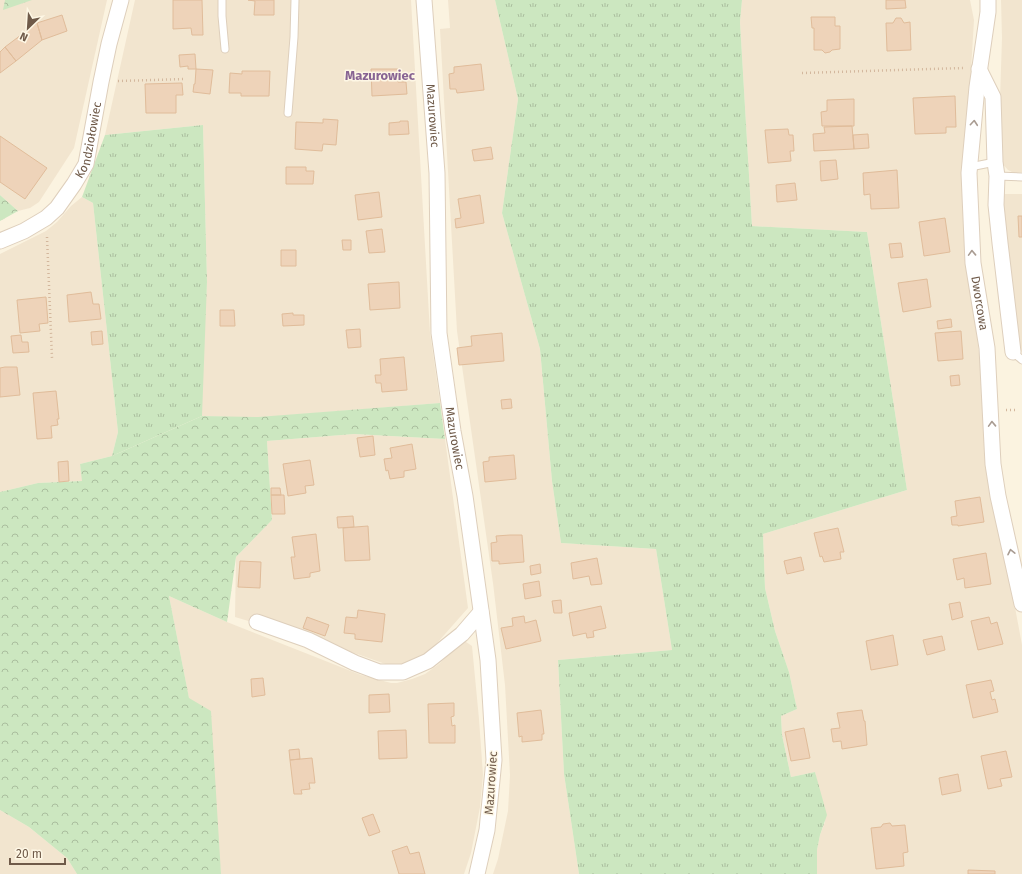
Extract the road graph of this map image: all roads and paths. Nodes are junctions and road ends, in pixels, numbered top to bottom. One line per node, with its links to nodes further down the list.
1 (121, 0): 10 (street, Kondziołowiec)
2 (222, 0): 6 (lane)
3 (295, 0): 11 (lane)
4 (424, 0): 20 (street, Mazurowiec)
5 (986, 4): 7 (street, Dworcowa)
6 (225, 49)
7 (980, 68): 8 (path); 12 (street, Dworcowa, one-way to 7); 13 (street)
8 (802, 73)
9 (186, 79): 10 (path)
10 (101, 82): 15 (street, Kondziołowiec)
11 (288, 113)
12 (970, 167): 13 (lane); 19 (street, Dworcowa, one-way to 12)
13 (996, 169): 14 (lane); 17 (street)
14 (1022, 177)
15 (46, 218): 16 (street, Kondziołowiec); 18 (path)
16 (0, 241)
17 (1018, 356)
18 (52, 358)
19 (1022, 604)
20 (481, 612): 21 (street); 22 (street, Mazurowiec)
21 (257, 622)
22 (477, 874)

